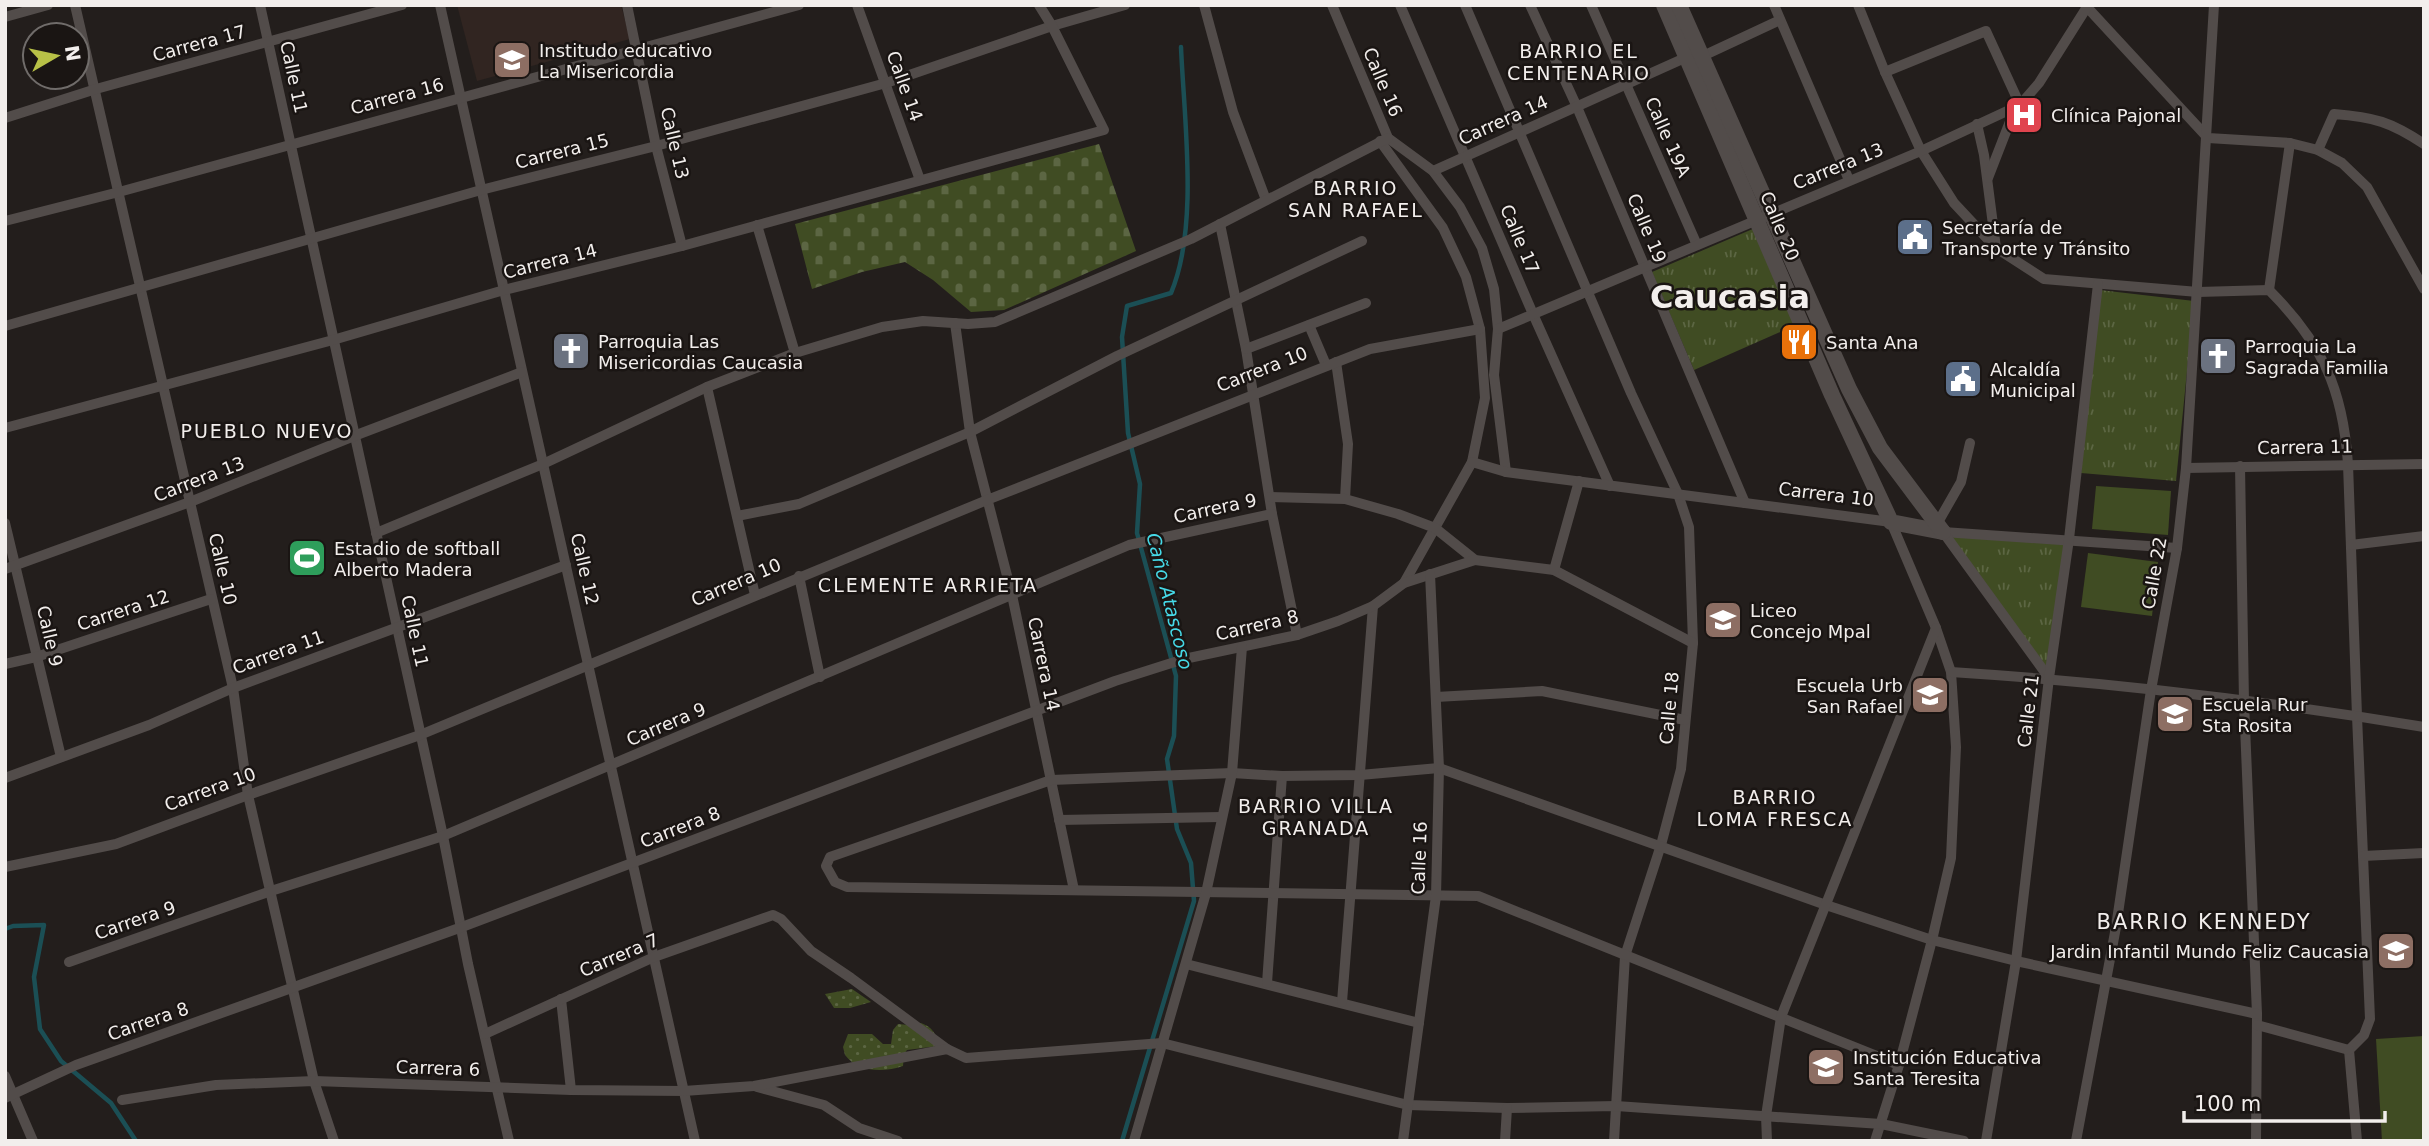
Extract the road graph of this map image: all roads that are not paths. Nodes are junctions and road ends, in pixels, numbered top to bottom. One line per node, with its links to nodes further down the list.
1 (48, 5): 23 (street)
2 (75, 5): 32 (street, Calle 10)
3 (260, 5): 26 (street, Calle 11)
4 (402, 5): 26 (street, Carrera 17)
5 (440, 5): 33 (street, Calle 12)
6 (627, 5): 27 (street, Calle 13)
7 (799, 5): 27 (street, Carrera 16)
8 (857, 5): 30 (street, Calle 14)
9 (1039, 5): 25 (street)
10 (1125, 5): 25 (street, Carrera 15)
11 (1204, 5): 54 (street)
12 (1332, 5): 40 (street, Calle 16)
13 (1400, 5): 47 (street, Calle 17)
14 (1465, 5): 38 (street, Calle 18)
15 (1530, 5): 35 (street, Calle 19)
16 (1591, 5): 31 (street, Calle 19A)
17 (1664, 5): 28 (street, Calle 20)
18 (1679, 5): 28 (street, Calle 20)
19 (1773, 5): 24 (street)
20 (1858, 5): 29 (street)
21 (2214, 5): 39 (street, Calle 22)
22 (2086, 6): 34 (street); 39 (street)
23 (5, 17)
24 (1780, 20): 28 (street, Carrera 14); 50 (street)
25 (1052, 26): 30 (street, Carrera 15); 49 (street, Carrera 14)
26 (268, 42): 32 (street, Carrera 17); 41 (street, Calle 11)
27 (637, 49): 33 (street, Carrera 16); 44 (street, Calle 13)
28 (1694, 57): 31 (street, Carrera 14); 55 (street, Calle 20)
29 (1885, 72): 34 (street); 46 (street)
30 (886, 83): 44 (street, Carrera 15); 49 (street, Calle 14)
31 (1626, 84): 35 (street, Carrera 14); 61 (street, Calle 19A)
32 (96, 89): 36 (street, Carrera 17); 53 (street, Calle 10)
33 (460, 97): 41 (street, Carrera 16); 52 (street, Calle 12)
34 (2018, 106): 37 (street, Carrera 13); 51 (street)
35 (1577, 107): 38 (street, Carrera 14); 64 (street, Calle 19)
36 (5, 118)
37 (1977, 124): 46 (street, Carrera 13); 51 (street)
38 (1520, 132): 47 (street, Carrera 14); 69 (street, Calle 18)
39 (2208, 138): 42 (street); 71 (street, Calle 22)
40 (1384, 139): 48 (street, Calle 16); 54 (street); 78 (street, Calle 16)
41 (290, 143): 53 (street, Carrera 16); 59 (street, Calle 11)
42 (2290, 143): 45 (street); 70 (street)
43 (2424, 144): 45 (street)
44 (656, 146): 52 (street, Carrera 15); 62 (street, Calle 13)
45 (2318, 150): 66 (street)
46 (1921, 151): 50 (street, Carrera 13); 63 (street)
47 (1465, 157): 48 (street, Carrera 14); 74 (street, Calle 17)
48 (1433, 171): 79 (street, Calle 16)
49 (920, 180): 58 (street, Carrera 14)
50 (1849, 180): 55 (street, Carrera 13)
51 (1987, 181): 63 (street)
52 (481, 190): 59 (street, Carrera 15); 68 (street, Calle 12)
53 (119, 192): 56 (street, Carrera 16); 67 (street, Calle 10)
54 (1266, 200): 57 (street)
55 (1764, 216): 61 (street, Carrera 13); 109 (street, Calle 20); 112 (street, Calle 20)
56 (5, 221)
57 (1220, 224): 72 (street); 75 (street)
58 (757, 225): 62 (street, Carrera 14); 82 (street)
59 (311, 239): 67 (street, Carrera 15); 80 (street, Calle 11)
60 (1362, 241): 72 (street)
61 (1697, 244): 64 (street, Carrera 13)
62 (682, 246): 68 (street, Carrera 14)
63 (1996, 248): 65 (street)
64 (1644, 267): 69 (street, Carrera 13); 106 (street, Calle 19)
65 (2098, 284): 71 (street); 115 (street, Calle 21)
66 (2423, 285)
67 (141, 287): 77 (street, Carrera 15); 85 (street, Calle 10)
68 (505, 290): 80 (street, Carrera 14); 84 (street, Calle 12)
69 (1588, 290): 74 (street, Carrera 13); 101 (street, Calle 18)
70 (2269, 290): 71 (street); 94 (street)
71 (2198, 292): 97 (street, Calle 22)
72 (1235, 301): 81 (street); 89 (street)
73 (1366, 303): 76 (street)
74 (1533, 314): 79 (street, Carrera 13); 100 (street, Calle 17)
75 (955, 323): 82 (street); 89 (street, Carrera 14)
76 (1308, 325): 81 (street); 83 (street)
77 (5, 326)
78 (1480, 329): 83 (street, Carrera 10); 92 (street, Calle 16)
79 (1498, 329): 98 (street, Calle 16)
80 (333, 340): 85 (street, Carrera 14); 90 (street, Calle 11)
81 (1246, 349): 87 (street)
82 (794, 353): 86 (street)
83 (1331, 364): 87 (street, Carrera 10); 103 (street)
84 (522, 372): 90 (street, Carrera 13); 93 (street, Calle 12)
85 (163, 384): 88 (street, Carrera 14); 105 (street, Calle 10)
86 (707, 387): 93 (street); 108 (street)
87 (1253, 393): 102 (street); 104 (street, Carrera 10)
88 (5, 428)
89 (970, 432): 104 (street, Carrera 14); 108 (street)
90 (354, 436): 105 (street, Carrera 13); 113 (street, Calle 11)
91 (1970, 443): 112 (street)
92 (1472, 462): 98 (street, Carrera 10); 111 (street, Calle 16)
93 (543, 464): 113 (street); 119 (street, Calle 12)
94 (2348, 464): 95 (street, Carrera 11); 96 (street, Carrera 11); 116 (street)
95 (2424, 464)
96 (2240, 466): 97 (street, Carrera 11); 143 (street)
97 (2186, 468): 117 (street, Calle 22)
98 (1506, 472): 99 (street, Carrera 10)
99 (1579, 481): 100 (street, Carrera 10); 121 (street)
100 (1611, 486): 101 (street, Carrera 10)
101 (1678, 494): 106 (street, Carrera 10); 132 (street, Calle 18)
102 (1269, 497): 103 (street, Carrera 9); 107 (street)
103 (1345, 499): 111 (street, Carrera 9)
104 (986, 500): 123 (street, Carrera 10); 126 (street, Carrera 14)
105 (190, 502): 120 (street, Carrera 13); 127 (street, Calle 10)
106 (1745, 503): 109 (street, Carrera 10)
107 (1272, 514): 126 (street, Carrera 9); 131 (street)
108 (737, 516): 125 (street)
109 (1891, 522): 112 (street, Carrera 10); 130 (street)
110 (5, 523): 120 (street, Calle 9)
111 (1435, 528): 118 (street, Carrera 9); 124 (street, Calle 16)
112 (1940, 528): 115 (street, Carrera 10); 139 (street)
113 (376, 533): 129 (street, Calle 11)
114 (2424, 536): 116 (street)
115 (2070, 539): 117 (street, Carrera 10); 139 (street, Calle 21)
116 (2351, 545): 145 (street)
117 (2177, 548): 141 (street, Calle 22)
118 (1475, 560): 121 (street); 122 (street)
119 (566, 565): 129 (street, Carrera 11); 136 (street, Calle 12)
120 (10, 567): 134 (street, Calle 9)
121 (1554, 570): 132 (street)
122 (1430, 574): 124 (street); 142 (street, Calle 16)
123 (799, 576): 125 (street, Carrera 10); 138 (street)
124 (1404, 583): 128 (street, Carrera 8)
125 (755, 595): 136 (street, Carrera 10)
126 (1012, 595): 138 (street, Carrera 9); 144 (street, Carrera 14)
127 (211, 599): 134 (street, Carrera 12); 140 (street, Calle 10)
128 (1373, 606): 131 (street, Carrera 8); 153 (street)
129 (396, 627): 140 (street, Carrera 11); 148 (street, Calle 11)
130 (1936, 628): 137 (street); 172 (street)
131 (1297, 635): 133 (street, Carrera 8)
132 (1693, 643): 146 (street, Calle 18)
133 (1241, 647): 144 (street, Carrera 8); 152 (street)
134 (36, 657): 135 (street, Carrera 12); 149 (street, Calle 9)
135 (5, 664)
136 (588, 664): 148 (street, Carrera 10); 150 (street, Calle 12)
137 (1951, 672): 139 (street); 174 (street)
138 (820, 677): 150 (street, Carrera 9)
139 (2049, 678): 141 (street); 177 (street, Calle 21)
140 (233, 688): 149 (street, Carrera 11); 157 (street, Calle 10)
141 (2151, 691): 143 (street); 180 (street, Calle 22)
142 (1436, 696): 146 (street); 151 (street, Calle 16)
143 (2244, 702): 145 (street); 186 (street)
144 (1036, 710): 156 (street, Carrera 14); 164 (street, Carrera 8)
145 (2357, 716): 147 (street); 163 (street)
146 (1685, 720): 161 (street, Calle 18)
147 (2424, 727)
148 (420, 735): 157 (street, Carrera 10); 160 (street, Calle 11)
149 (61, 757): 155 (street, Carrera 11)
150 (611, 766): 160 (street, Carrera 9); 164 (street, Calle 12)
151 (1439, 768): 153 (street); 161 (street); 171 (street, Calle 16)
152 (1232, 773): 154 (street); 156 (street); 158 (street)
153 (1360, 775): 154 (street); 170 (street)
154 (1282, 776): 169 (street)
155 (5, 778)
156 (1051, 780): 159 (street, Carrera 14); 166 (street)
157 (248, 795): 165 (street, Carrera 10); 167 (street, Calle 10)
158 (1221, 817): 159 (street); 168 (street)
159 (1059, 820): 166 (street, Carrera 14)
160 (443, 836): 167 (street, Carrera 9); 173 (street, Calle 11)
161 (1661, 845): 172 (street); 175 (street, Calle 18)
162 (2424, 853): 163 (street)
163 (2363, 856): 191 (street)
164 (633, 863): 173 (street, Carrera 8); 176 (street, Calle 12)
165 (5, 867)
166 (1074, 890): 168 (street)
167 (271, 891): 178 (street, Carrera 9); 182 (street, Calle 10)
168 (1202, 893): 169 (street); 179 (street)
169 (1273, 893): 170 (street); 181 (street)
170 (1350, 894): 171 (street); 184 (street)
171 (1436, 896): 175 (street); 187 (street, Calle 16)
172 (1826, 905): 174 (street); 185 (street)
173 (462, 927): 182 (street, Carrera 8); 188 (street, Calle 11)
174 (1933, 940): 177 (street); 192 (street)
175 (1625, 956): 185 (street); 202 (street, Calle 18)
176 (654, 957): 183 (street, Carrera 7); 190 (street, Carrera 7); 198 (street, Calle 12)
177 (2016, 961): 180 (street); 218 (street, Calle 21)
178 (69, 962)
179 (1186, 964): 181 (street); 189 (street)
180 (2107, 981): 186 (street); 219 (street, Calle 22)
181 (1267, 984): 184 (street)
182 (293, 988): 194 (street, Calle 10); 199 (street, Carrera 8)
183 (561, 999): 188 (street, Carrera 7); 197 (street)
184 (1342, 1002): 187 (street)
185 (1781, 1017): 192 (street); 204 (street)
186 (2257, 1020): 191 (street); 220 (street)
187 (1419, 1023): 201 (street, Calle 16)
188 (485, 1034): 196 (street, Calle 11)
189 (1159, 1043): 190 (street); 201 (street); 211 (street)
190 (947, 1048): 195 (street)
191 (2349, 1050): 221 (street)
192 (1899, 1065): 205 (street)
193 (5, 1076): 199 (street)
194 (314, 1081): 196 (street, Carrera 6); 200 (street, Carrera 6); 207 (street, Calle 10)
195 (754, 1086): 198 (street, Carrera 6); 210 (street)
196 (497, 1088): 197 (street, Carrera 6); 208 (street, Calle 11)
197 (571, 1090): 198 (street, Carrera 6)
198 (684, 1091): 209 (street, Calle 12)
199 (9, 1096): 206 (street)
200 (122, 1100)
201 (1408, 1105): 203 (street); 212 (street, Calle 16)
202 (1616, 1106): 203 (street); 204 (street); 214 (street, Calle 18)
203 (1507, 1108): 213 (street)
204 (1766, 1116): 205 (street); 215 (street)
205 (1881, 1124): 216 (street); 217 (street)
206 (33, 1141)
207 (334, 1141)
208 (509, 1141)
209 (695, 1141)
210 (898, 1141)
211 (1134, 1141)
212 (1403, 1141)
213 (1505, 1141)
214 (1614, 1141)
215 (1767, 1141)
216 (1875, 1141)
217 (1964, 1141)
218 (1986, 1141)
219 (2076, 1141)
220 (2256, 1141)
221 (2357, 1141)

